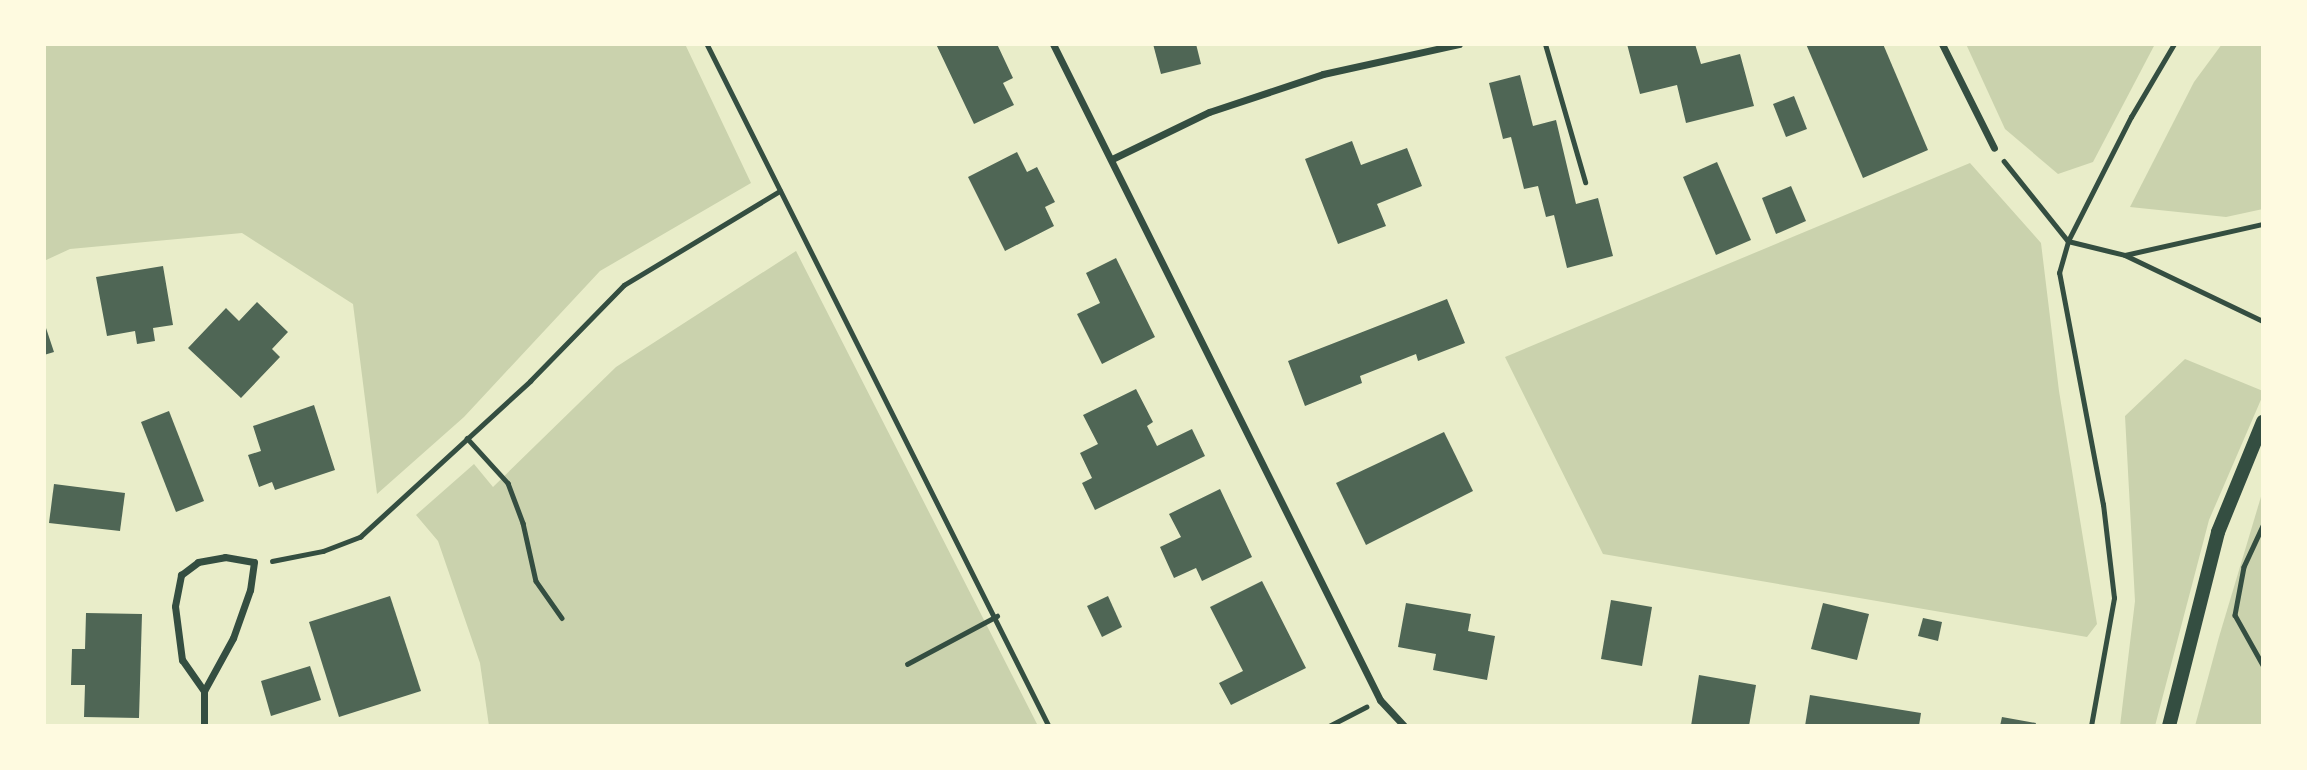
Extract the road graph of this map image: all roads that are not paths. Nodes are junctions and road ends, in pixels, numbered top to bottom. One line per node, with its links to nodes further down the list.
1 (1053, 44): 6 (street)
2 (1459, 44): 6 (street)
3 (1545, 44): 7 (lane)
4 (1942, 44): 5 (street)
5 (1994, 148)
6 (1112, 159): 11 (street)
7 (1585, 182)
8 (2263, 422): 12 (main road)
9 (204, 691): 9 (street); 10 (street)
10 (204, 726)
11 (1404, 726)
12 (2169, 726)

